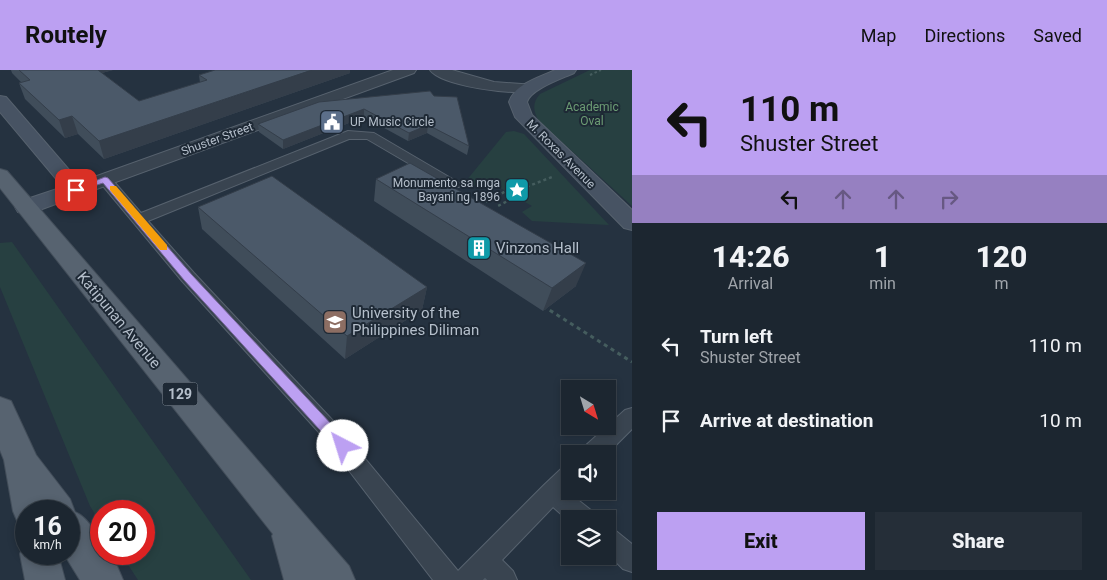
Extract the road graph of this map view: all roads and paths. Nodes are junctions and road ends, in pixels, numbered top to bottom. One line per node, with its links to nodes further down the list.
1 (408, 70): 12 (street, Shuster Street)
2 (438, 70): 6 (street)
3 (568, 70): 7 (street)
4 (601, 70): 5 (path)
5 (590, 75)
6 (485, 87): 7 (street); 9 (street)
7 (530, 88): 9 (street, M. Roxas Avenue)
8 (0, 101): 15 (street)
9 (522, 111): 10 (street, M. Roxas Avenue)
10 (575, 168): 14 (path); 20 (street, M. Roxas Avenue)
11 (0, 174): 17 (main road, Katipunan Avenue / 129)
12 (105, 180): 15 (street, Shuster Street); 19 (lane)
13 (454, 184): 19 (lane)
14 (520, 189): 16 (path); 18 (path)
15 (76, 190): 17 (street, Shuster Street)
16 (486, 202)
17 (26, 207): 32 (main road, Katipunan Avenue / 129)
18 (496, 207)
19 (140, 219): 42 (lane)
20 (632, 223)
21 (535, 301): 22 (path)
22 (632, 362)
23 (0, 410): 26 (main road)
24 (632, 416): 25 (lane)
25 (601, 445)
26 (12, 455): 29 (main road); 30 (main road)
27 (561, 484): 28 (lane)
28 (552, 492): 31 (lane); 35 (lane)
29 (27, 500)
30 (48, 500)
31 (573, 510)
32 (287, 523): 40 (main road); 41 (main road, Katipunan Avenue / 129)
33 (80, 545): 39 (main road)
34 (616, 546): 36 (lane)
35 (485, 560): 43 (lane); 44 (lane)
36 (632, 560)
37 (41, 565): 38 (main road)
38 (44, 580)
39 (103, 580)
40 (304, 580)
41 (335, 580)
42 (449, 580)
43 (466, 580)
44 (504, 580)

